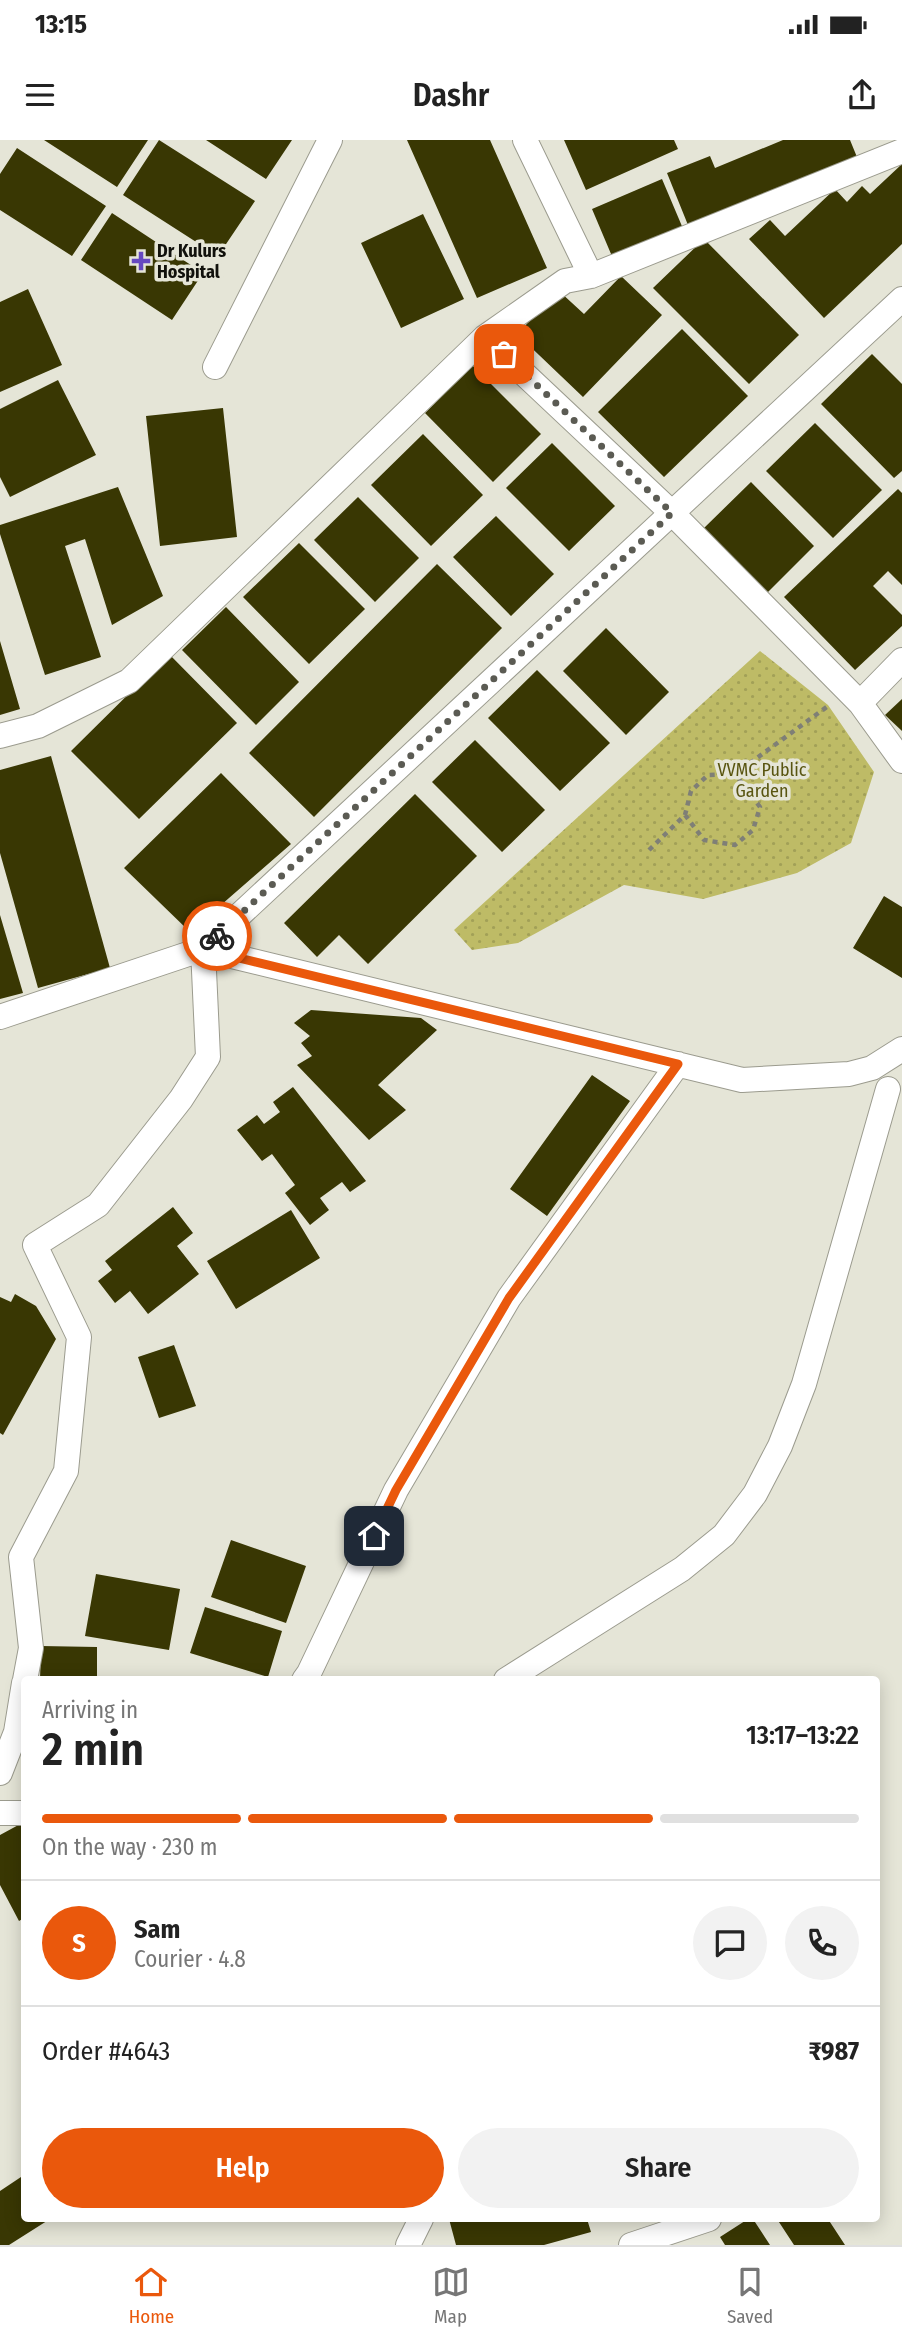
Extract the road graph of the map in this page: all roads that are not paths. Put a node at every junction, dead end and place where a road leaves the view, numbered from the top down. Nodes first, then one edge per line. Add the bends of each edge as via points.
1 (330, 140) edge
2 (525, 140) edge
3 (902, 150) edge
4 (591, 276) junction
5 (902, 299) edge
6 (485, 337) junction
7 (215, 367) dead end
8 (672, 513) junction
9 (902, 660) edge
10 (855, 698) junction
11 (0, 736) edge
12 (902, 761) edge
13 (202, 949) junction
14 (0, 1017) edge
15 (902, 1049) edge
16 (678, 1064) junction
17 (872, 1068) junction
18 (888, 1089) junction
19 (902, 1111) edge
20 (26, 1676) edge
21 (307, 1676) edge
22 (512, 1676) edge
23 (21, 1704) edge
24 (0, 1773) edge
25 (0, 1813) edge
26 (21, 1813) edge
27 (420, 2222) edge
28 (700, 2222) edge
29 (408, 2245) edge
30 (631, 2245) edge

1 - 7 street
2 - 4 street
3 - 4 street
4 - 6 street via 565,281
5 - 8 street
6 - 8 street
6 - 11 street via 129,681 38,726
8 - 10 street
8 - 13 street
9 - 10 street
10 - 12 street
13 - 14 street
13 - 16 street
13 - 20 street via 208,1057 98,1205 35,1245 79,1337 66,1471 21,1557 31,1648
15 - 17 street
16 - 17 street via 742,1080 849,1074
16 - 21 street via 509,1298 396,1490
17 - 18 street
18 - 19 street
18 - 22 street via 803,1384 780,1446 755,1494 724,1535 682,1569
23 - 24 street
25 - 26 street
27 - 29 street
28 - 30 street

